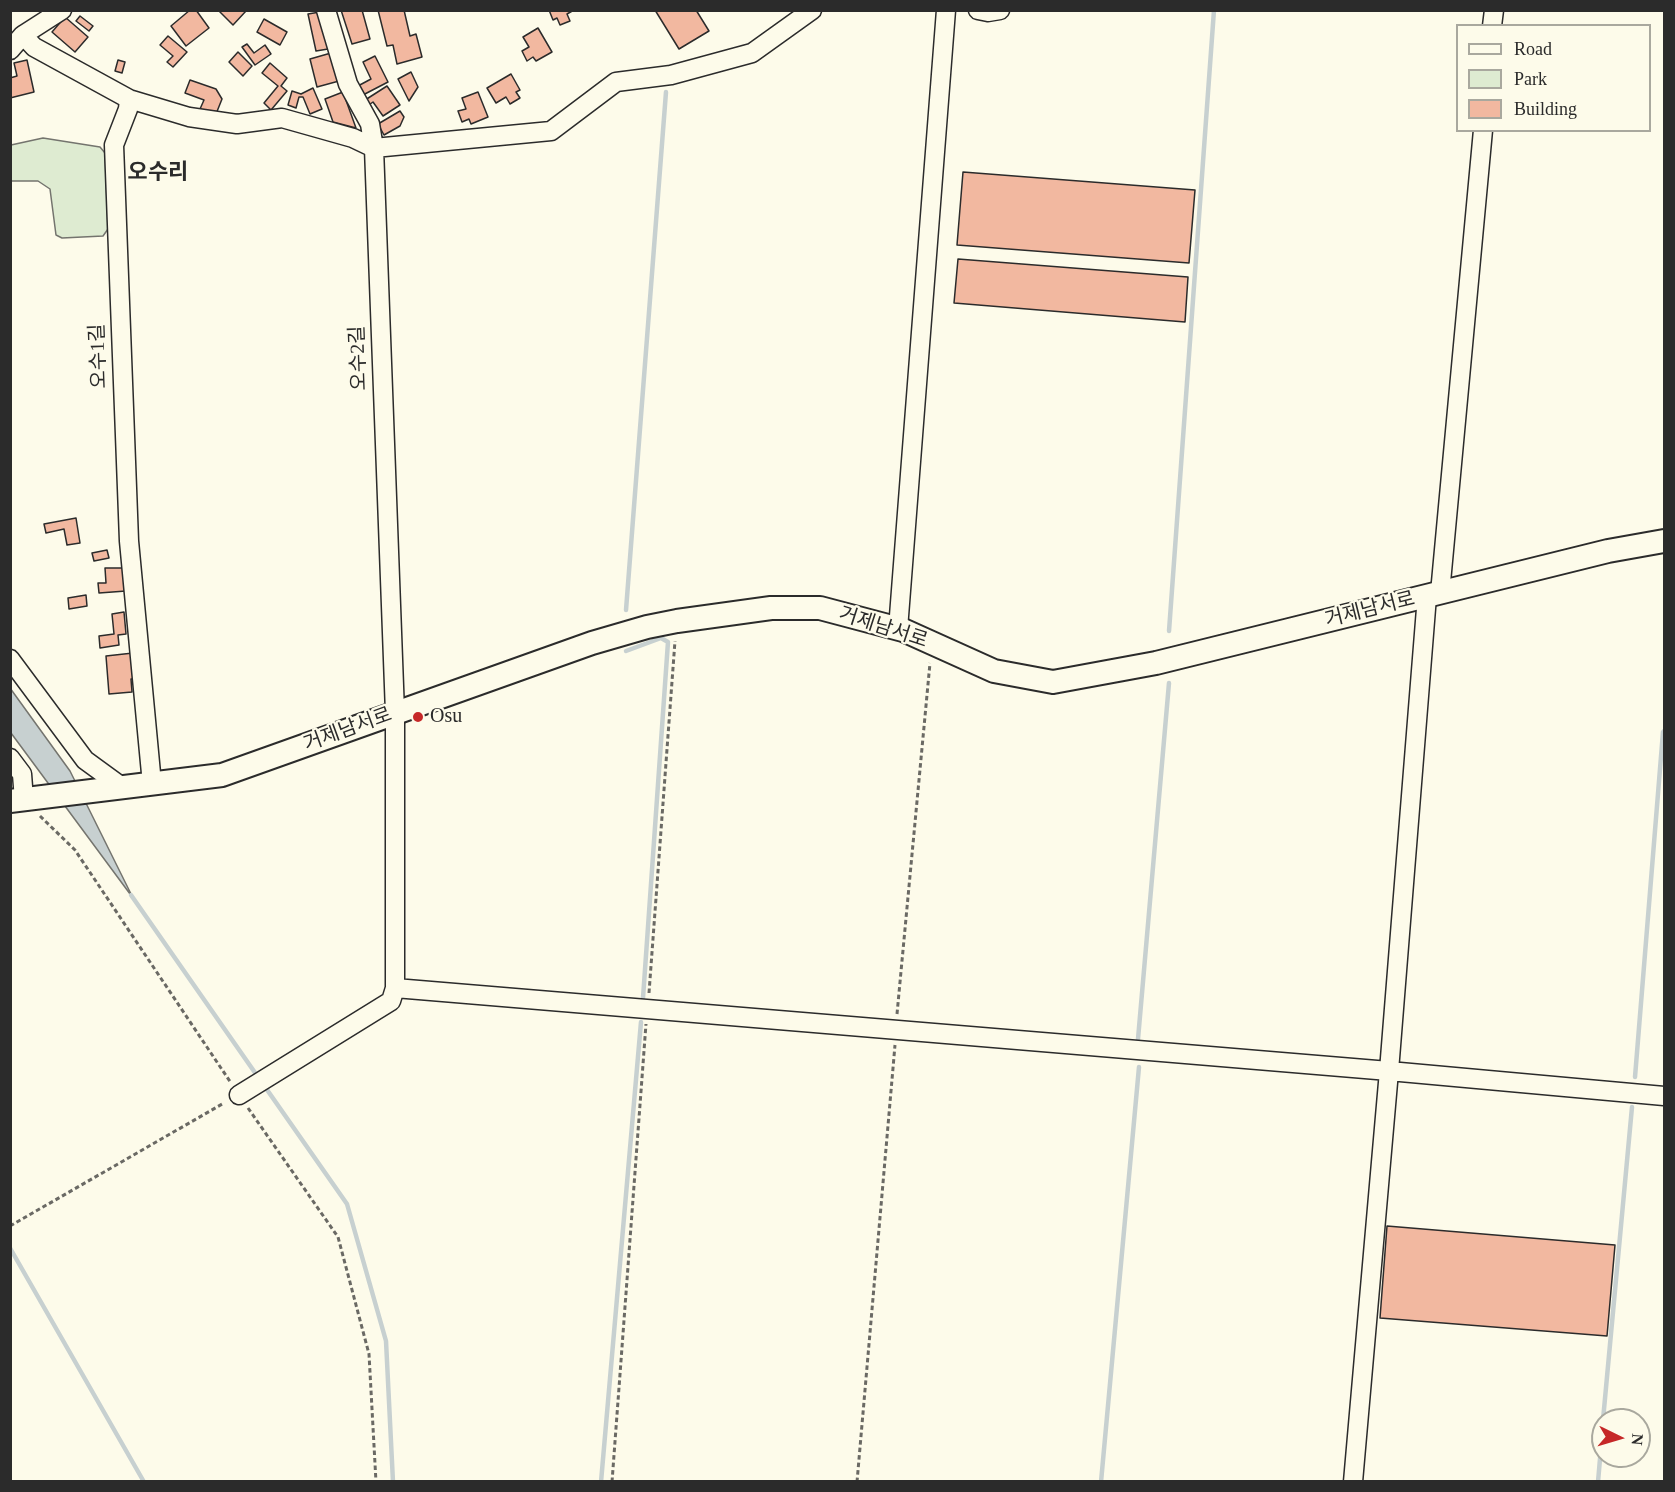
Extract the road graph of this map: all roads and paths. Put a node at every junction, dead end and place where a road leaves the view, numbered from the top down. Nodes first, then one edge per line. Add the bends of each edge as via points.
1 (62, 10) edge
2 (326, 10) edge
3 (812, 10) edge
4 (946, 10) edge
5 (978, 10) edge
6 (1000, 10) edge
7 (23, 35) junction
8 (10, 50) edge
9 (129, 99) junction
10 (1483, 132) edge
11 (374, 148) junction
12 (1665, 541) edge
13 (1434, 594) junction
14 (677, 621) junction
15 (898, 628) junction
16 (931, 643) junction
17 (10, 659) edge
18 (395, 713) junction
19 (10, 758) edge
20 (152, 784) junction
21 (115, 788) junction
22 (17, 801) edge
23 (395, 988) junction
24 (647, 1010) junction
25 (896, 1030) junction
26 (1389, 1071) junction
27 (239, 1095) junction
28 (1665, 1096) edge
29 (10, 1227) edge
30 (376, 1482) edge
31 (612, 1482) edge
32 (857, 1482) edge
33 (1353, 1482) edge

1 - 7 street
2 - 11 street, 오수2길 via 348,84 370,124
3 - 11 street via 752,53 671,75 616,81 550,131
4 - 15 street
5 - 6 street
7 - 8 street
7 - 9 street via 34,47
9 - 11 street via 189,117 237,124 282,118
9 - 20 street, 오수1길 via 114,145 129,541
10 - 13 street
11 - 18 street, 오수2길
12 - 13 main road, 거제남서로
13 - 16 main road, 거제남서로 via 1156,663 1053,682 994,671
13 - 26 street
14 - 15 main road, 거제남서로 via 771,608 820,608
14 - 18 main road, 거제남서로 via 592,643
14 - 24 path
15 - 16 main road, 거제남서로
16 - 25 path
17 - 21 street via 85,760
18 - 20 main road, 거제남서로 via 222,775
18 - 23 street, 오수2길
19 - 22 street via 22,774
20 - 21 main road, 거제남서로
21 - 22 main road, 거제남서로
22 - 27 path via 75,850
23 - 24 street
23 - 27 street via 391,1000
24 - 25 street
24 - 31 path
25 - 26 street
25 - 32 path
26 - 28 street
26 - 33 street
27 - 29 path
27 - 30 path via 338,1237 369,1354

